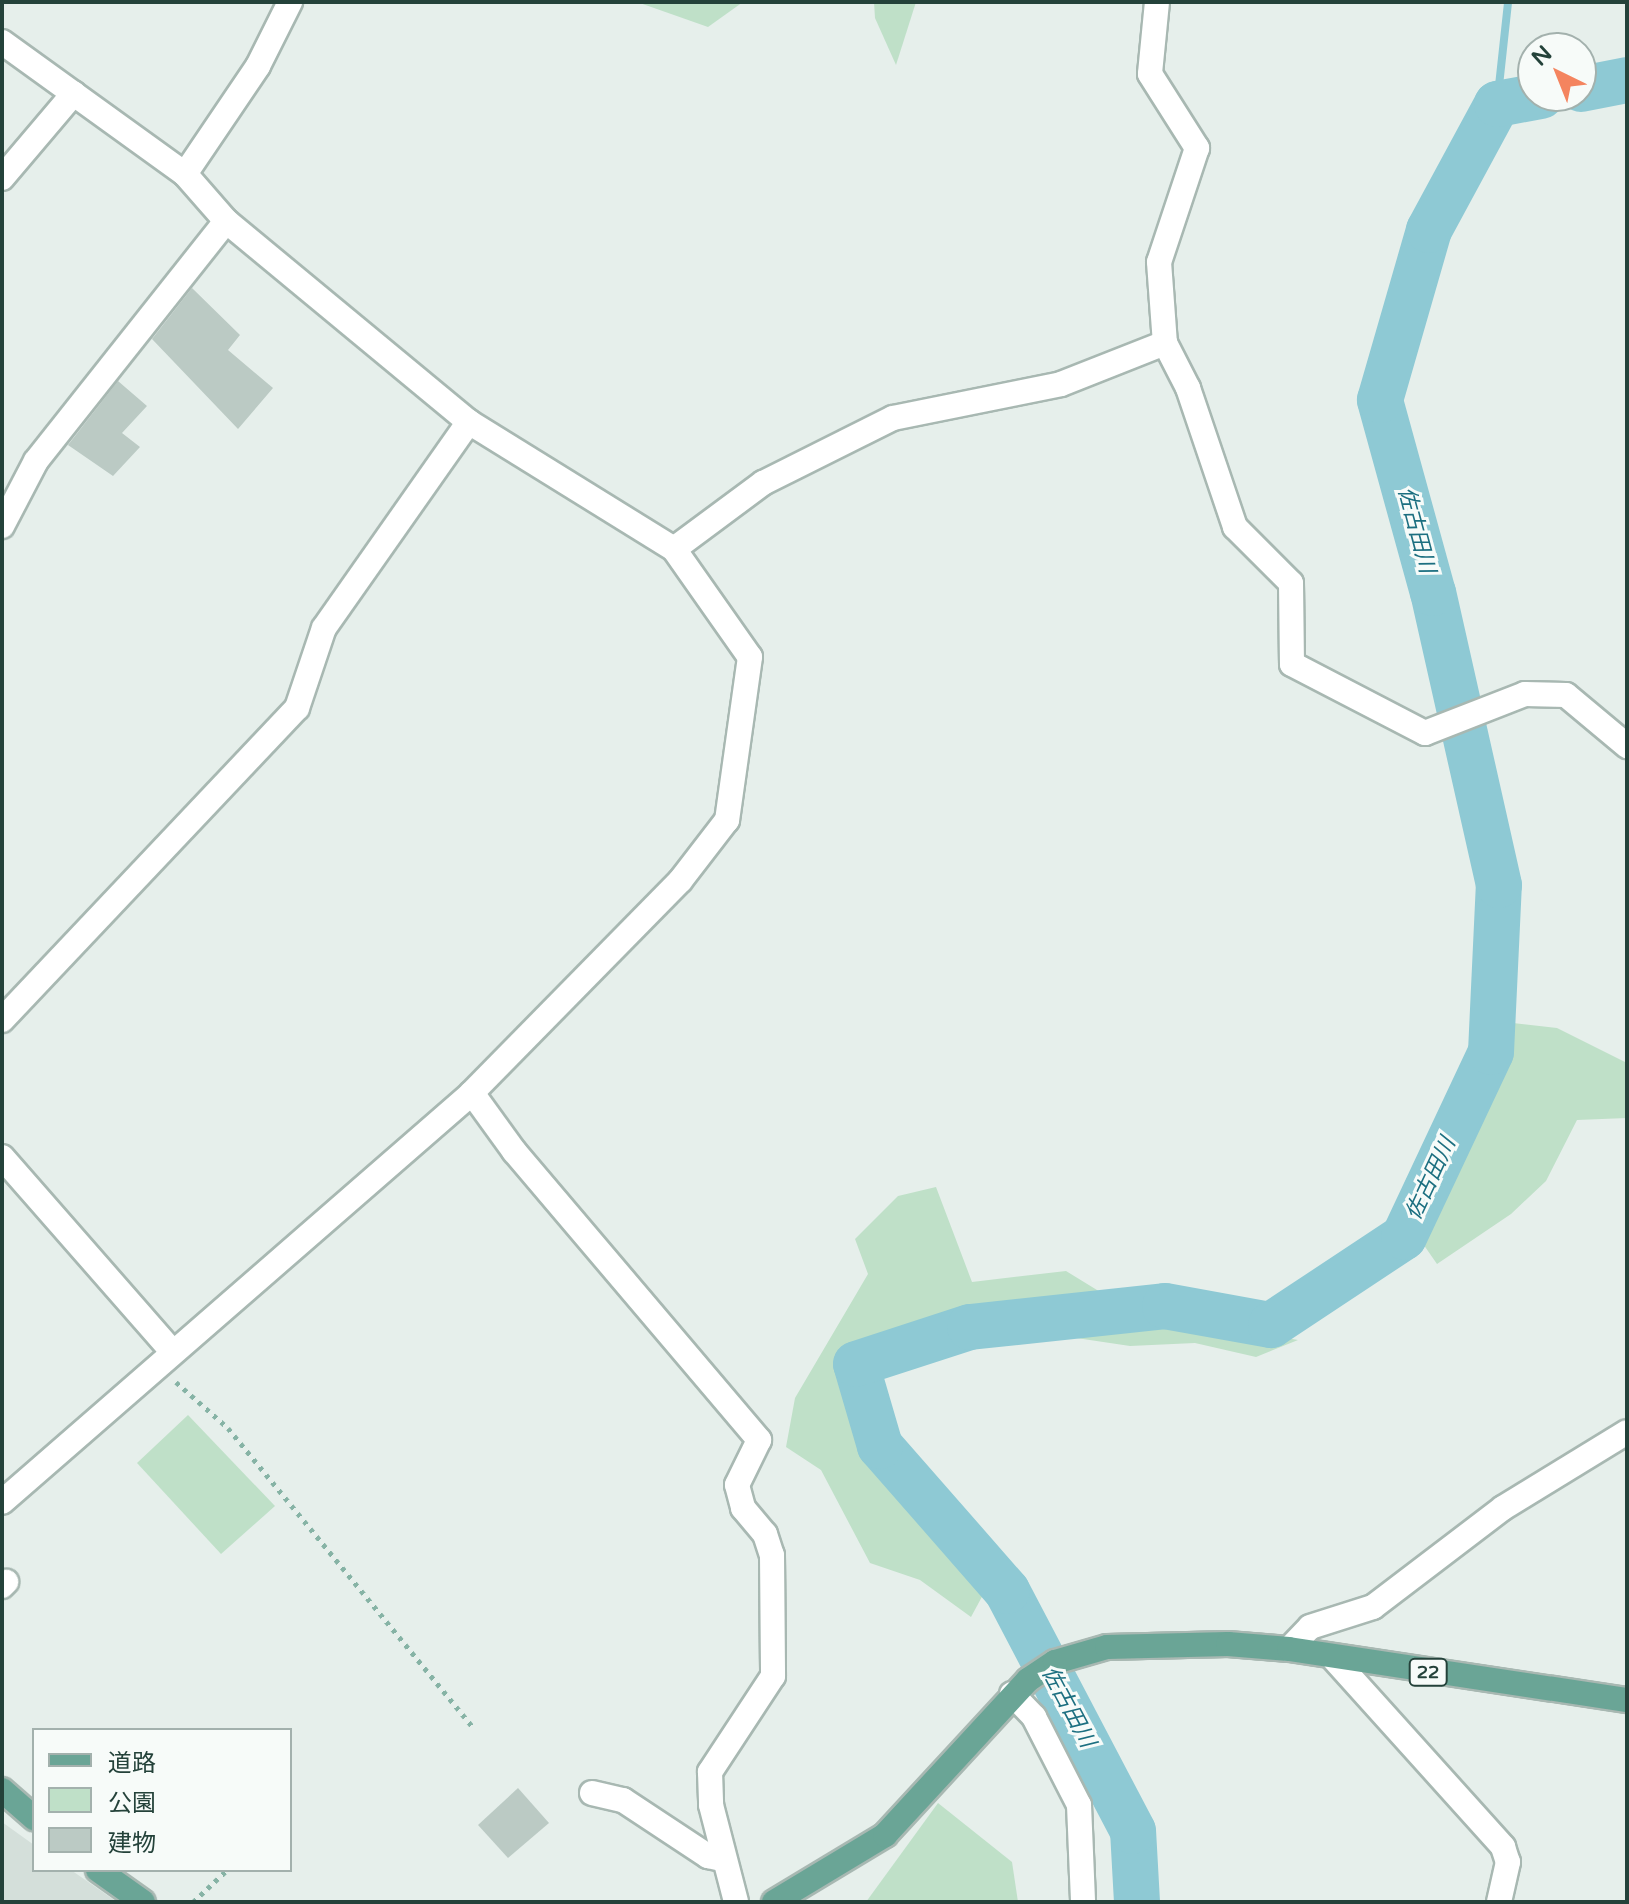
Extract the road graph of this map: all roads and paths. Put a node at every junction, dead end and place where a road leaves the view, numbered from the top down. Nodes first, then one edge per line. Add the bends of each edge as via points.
1 (290, 2) edge
2 (1157, 2) edge
3 (2, 42) edge
4 (74, 93) junction
5 (185, 174) junction
6 (2, 178) edge
7 (226, 221) junction
8 (1165, 343) junction
9 (469, 422) junction
10 (2, 526) edge
11 (674, 549) junction
12 (1627, 746) edge
13 (2, 1020) edge
14 (472, 1093) junction
15 (2, 1157) edge
16 (165, 1358) junction
17 (1627, 1432) edge
18 (2, 1502) edge
19 (1289, 1649) junction
20 (1334, 1659) junction
21 (1020, 1687) junction
22 (1627, 1700) edge
23 (472, 1726) dead end
24 (2, 1790) edge
25 (592, 1793) dead end
26 (32, 1816) edge
27 (722, 1859) junction
28 (101, 1872) edge
29 (225, 1872) edge
30 (143, 1902) edge
31 (193, 1902) edge
32 (736, 1902) edge
33 (774, 1902) edge
34 (1083, 1902) edge
35 (1499, 1902) edge

1 - 5 street via 258,66
2 - 8 street via 1150,74 1197,148 1159,262
3 - 4 street
4 - 5 street
4 - 6 street
5 - 7 street
7 - 9 street
7 - 10 street via 36,461
8 - 11 street via 1061,384 893,418 763,483
8 - 12 street via 1188,388 1235,527 1291,583 1292,664 1425,733 1525,694 1566,695
9 - 11 street
9 - 13 street via 324,628 297,708
11 - 14 street via 750,657 727,820 680,881
14 - 16 street
14 - 27 street via 514,1151 759,1440 737,1485 743,1508 765,1534 772,1555 773,1676 710,1772
15 - 16 street
16 - 18 street
16 - 23 path
17 - 19 street via 1503,1508 1373,1607 1310,1627
19 - 20 main road, 22
19 - 21 main road, 22 via 1147,1644 1084,1653
20 - 22 main road, 22
20 - 35 street via 1503,1847 1508,1862
21 - 33 main road, 22 via 885,1835
21 - 34 street via 1079,1805
24 - 26 main road
25 - 27 street via 623,1800 708,1856
27 - 32 street
28 - 30 main road
29 - 31 path

